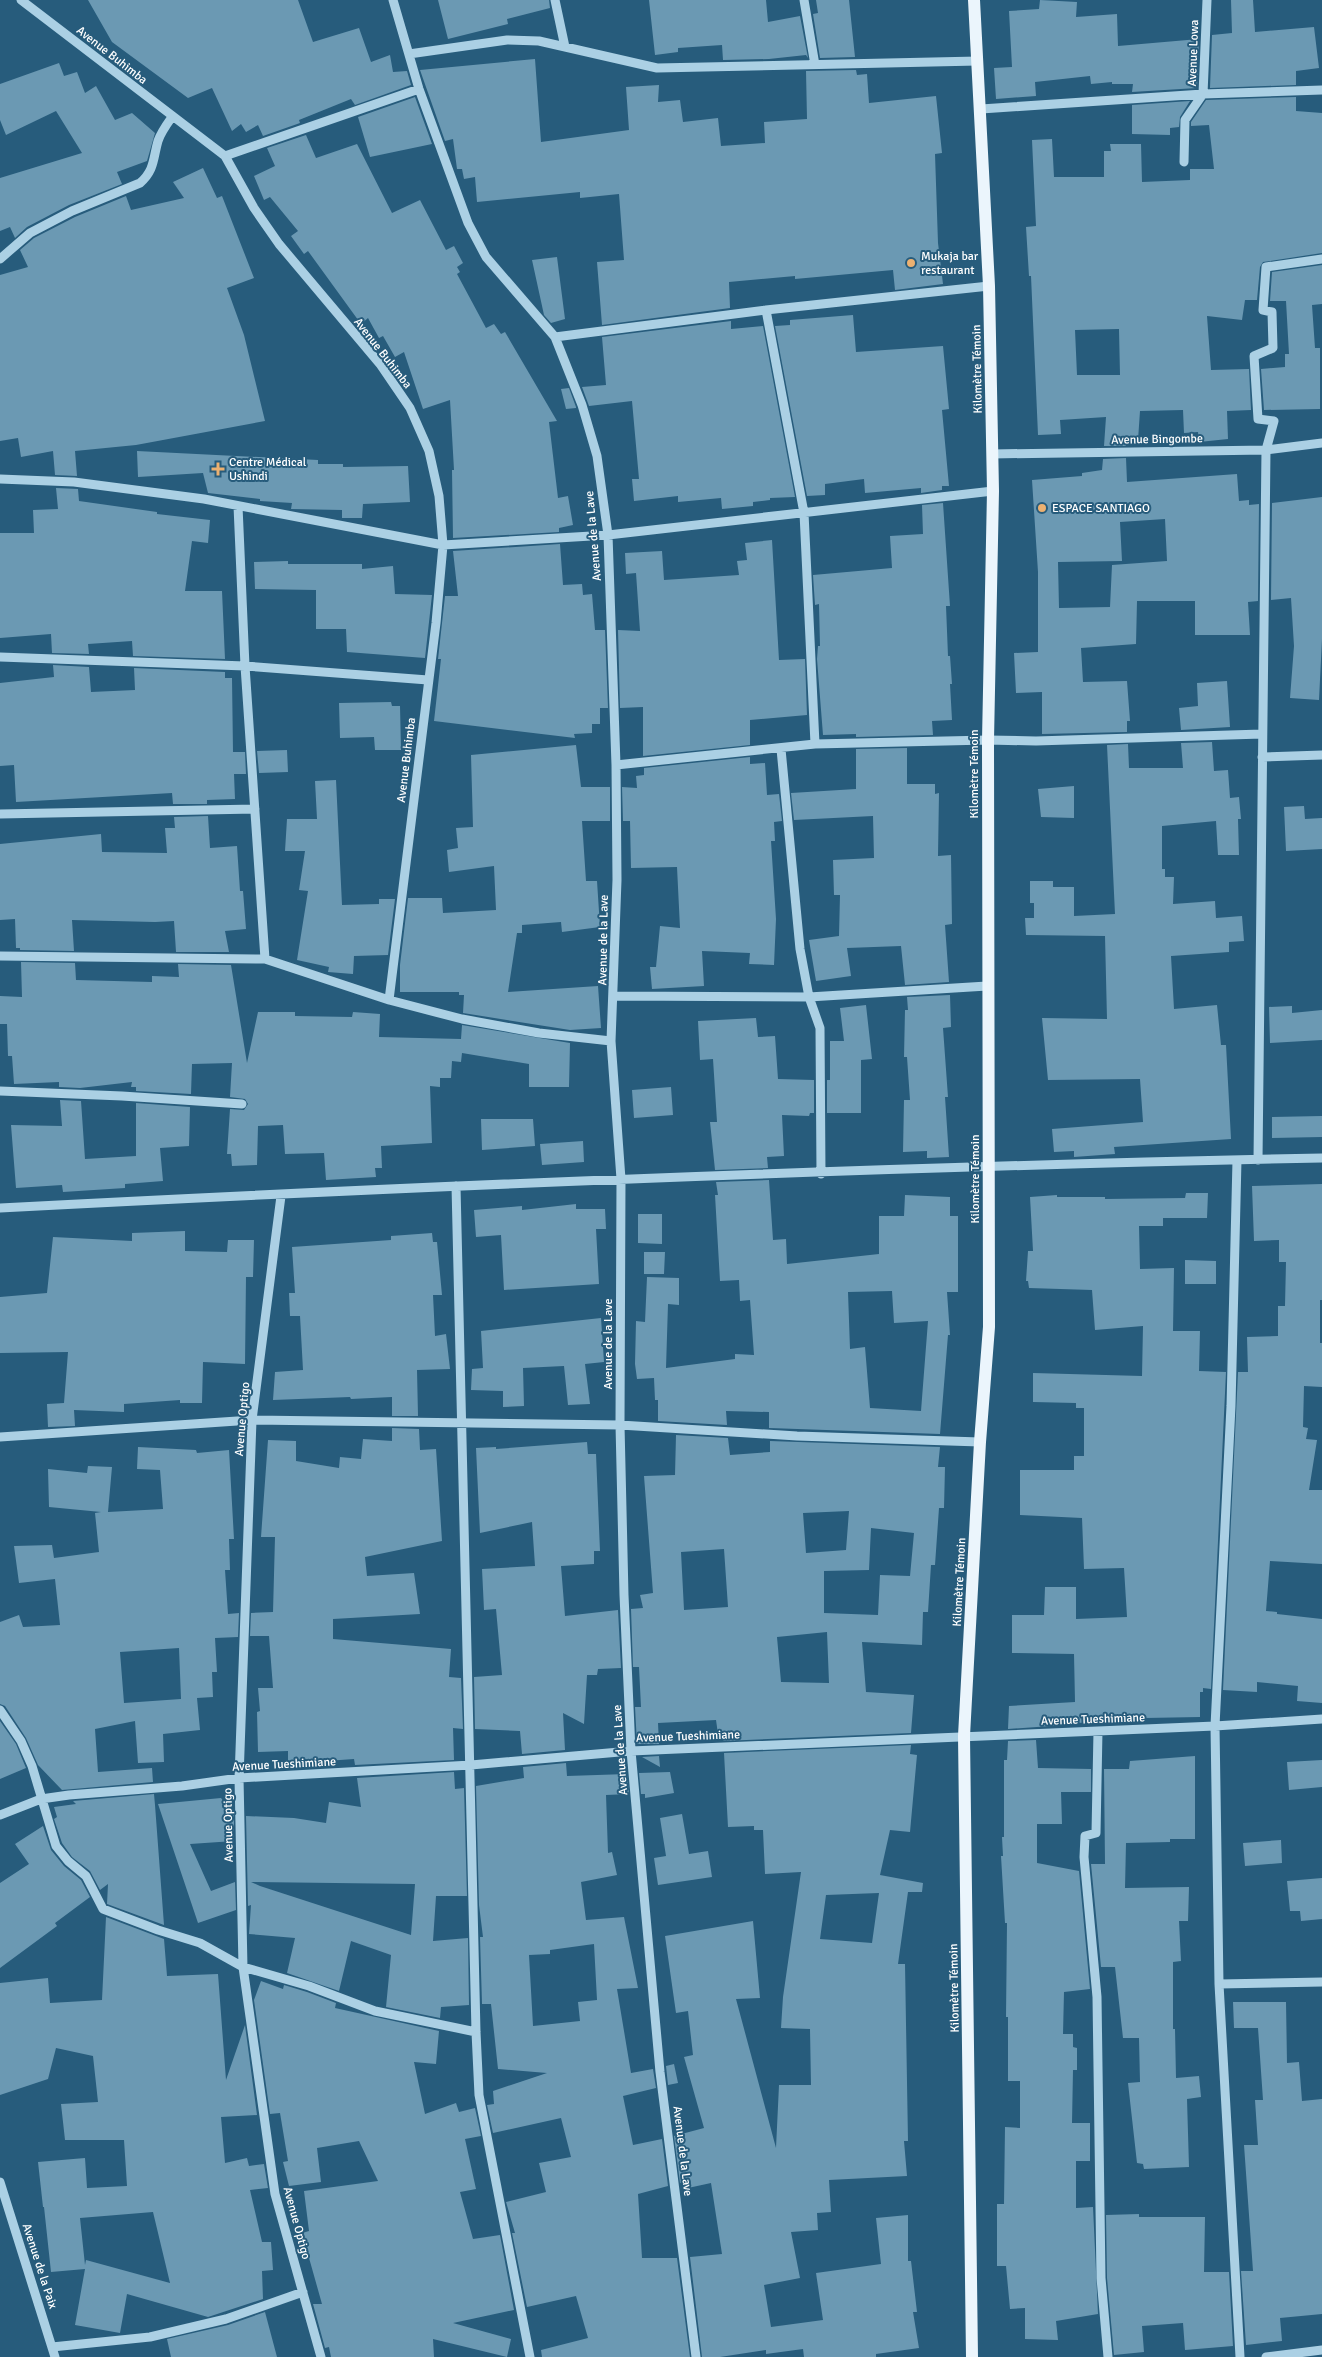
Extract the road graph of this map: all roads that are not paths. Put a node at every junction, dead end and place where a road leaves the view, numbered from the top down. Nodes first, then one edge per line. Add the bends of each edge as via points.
1 (21, 0) edge
2 (393, 0) edge
3 (555, 0) edge
4 (804, 0) edge
5 (974, 0) edge
6 (1207, 0) edge
7 (565, 47) junction
8 (409, 54) junction
9 (978, 61) junction
10 (815, 65) junction
11 (419, 89) junction
12 (1322, 90) edge
13 (1203, 94) junction
14 (981, 108) junction
15 (172, 117) junction
16 (225, 156) junction
17 (1184, 162) dead end
18 (0, 259) edge
19 (1322, 259) edge
20 (988, 286) junction
21 (766, 310) junction
22 (555, 337) junction
23 (1322, 443) edge
24 (1266, 450) junction
25 (992, 454) junction
26 (0, 479) edge
27 (993, 491) junction
28 (238, 506) junction
29 (804, 514) junction
30 (608, 535) junction
31 (443, 545) junction
32 (0, 658) edge
33 (245, 666) junction
34 (428, 680) junction
35 (1262, 734) junction
36 (988, 740) junction
37 (815, 744) junction
38 (781, 750) junction
39 (1322, 756) edge
40 (1262, 757) junction
41 (616, 765) junction
42 (255, 809) junction
43 (0, 814) edge
44 (0, 956) edge
45 (265, 959) junction
46 (987, 986) junction
47 (614, 996) junction
48 (809, 997) junction
49 (390, 1000) junction
50 (611, 1041) junction
51 (0, 1091) edge
52 (242, 1104) dead end
53 (1322, 1158) edge
54 (1237, 1160) junction
55 (1258, 1160) junction
56 (989, 1166) junction
57 (821, 1174) junction
58 (621, 1179) junction
59 (456, 1186) junction
60 (281, 1196) junction
61 (0, 1208) edge
62 (252, 1420) junction
63 (462, 1423) junction
64 (620, 1425) junction
65 (0, 1437) edge
66 (980, 1442) junction
67 (0, 1710) edge
68 (1322, 1720) edge
69 (1215, 1726) junction
70 (1098, 1731) junction
71 (964, 1736) junction
72 (631, 1751) junction
73 (471, 1765) junction
74 (239, 1778) junction
75 (40, 1799) junction
76 (0, 1815) edge
77 (244, 1967) junction
78 (1322, 1982) edge
79 (1219, 1984) junction
80 (476, 2032) junction
81 (0, 2182) edge
82 (303, 2292) junction
83 (52, 2347) junction
84 (1322, 2350) edge
85 (55, 2357) edge
86 (321, 2357) edge
87 (530, 2357) edge
88 (696, 2357) edge
89 (972, 2357) edge
90 (1108, 2357) edge
91 (1240, 2357) edge
92 (1266, 2357) edge

1 - 15 street, Avenue Buhimba
2 - 8 street, Avenue de la Lave
3 - 7 street
4 - 10 street
5 - 9 main road, Kilomètre Témoin
6 - 13 street, Avenue Lowa
7 - 8 street via 539,40 507,40
7 - 10 street via 657,68
8 - 11 street, Avenue de la Lave
9 - 10 street
9 - 14 main road, Kilomètre Témoin
11 - 16 street
11 - 22 street, Avenue de la Lave via 468,223 486,257
12 - 13 street
13 - 14 street
13 - 17 street, Avenue Lowa via 1185,120
14 - 20 main road, Kilomètre Témoin
15 - 16 street, Avenue Buhimba
15 - 18 street via 161,134 153,170 140,183 72,211 30,234
16 - 31 street, Avenue Buhimba via 279,244 380,364 410,408 429,451 439,496
19 - 24 street via 1266,267 1263,310 1272,312 1272,348 1254,356 1258,419 1274,421
20 - 21 street
20 - 25 main road, Kilomètre Témoin
21 - 22 street
21 - 29 street
22 - 30 street, Avenue de la Lave via 582,405 597,456
23 - 24 street, Avenue Bingombe
24 - 25 street, Avenue Bingombe
24 - 35 street
25 - 27 main road, Kilomètre Témoin
26 - 28 street via 74,482
27 - 29 street
27 - 36 main road, Kilomètre Témoin
28 - 31 street
28 - 33 street
29 - 30 street
29 - 37 street
30 - 31 street
30 - 41 street, Avenue de la Lave
31 - 34 street, Avenue Buhimba
32 - 33 street
33 - 34 street
33 - 42 street
34 - 49 street, Avenue Buhimba
35 - 36 street
35 - 40 street
36 - 37 street
36 - 46 main road, Kilomètre Témoin
37 - 38 street
38 - 41 street
38 - 48 street via 800,950
39 - 40 street
40 - 55 street
41 - 47 street, Avenue de la Lave
42 - 43 street
42 - 45 street
44 - 45 street
45 - 49 street
46 - 48 street
46 - 56 main road, Kilomètre Témoin
47 - 48 street
47 - 50 street, Avenue de la Lave
48 - 57 street via 820,1028
49 - 50 street via 462,1019 539,1033
50 - 58 street, Avenue de la Lave
51 - 52 street
53 - 55 street
54 - 55 street
54 - 56 street
54 - 69 street via 1231,1406
56 - 57 street
56 - 66 main road, Kilomètre Témoin via 989,1327
57 - 58 street
58 - 59 street
58 - 64 street, Avenue de la Lave
59 - 60 street
59 - 63 street
60 - 61 street
60 - 62 street, Avenue Optigo
62 - 63 street
62 - 65 street
62 - 74 street, Avenue Optigo
63 - 64 street
63 - 73 street
64 - 66 street via 797,1436
64 - 72 street, Avenue de la Lave
66 - 71 main road, Kilomètre Témoin
67 - 75 street via 32,1766
68 - 69 street, Avenue Tueshimiane
69 - 70 street, Avenue Tueshimiane
69 - 79 street
70 - 71 street, Avenue Tueshimiane
70 - 90 street via 1096,1834 1086,1836 1084,1857 1097,1998 1101,2278
71 - 72 street, Avenue Tueshimiane
71 - 89 main road, Kilomètre Témoin
72 - 73 street, Avenue Tueshimiane
72 - 88 street, Avenue de la Lave via 660,2072
73 - 74 street, Avenue Tueshimiane
73 - 80 street
74 - 75 street, Avenue Tueshimiane
74 - 77 street, Avenue Optigo
75 - 76 street, Avenue Tueshimiane
75 - 77 street via 56,1846 86,1876 103,1909 200,1943
77 - 80 street via 309,1986 375,2011
77 - 82 street, Avenue Optigo via 275,2194
78 - 79 street
79 - 91 street
80 - 87 street via 479,2095
81 - 83 street, Avenue de la Paix
82 - 83 street via 226,2319 150,2337
82 - 86 street, Avenue Optigo
83 - 85 street, Avenue de la Paix
84 - 92 street

